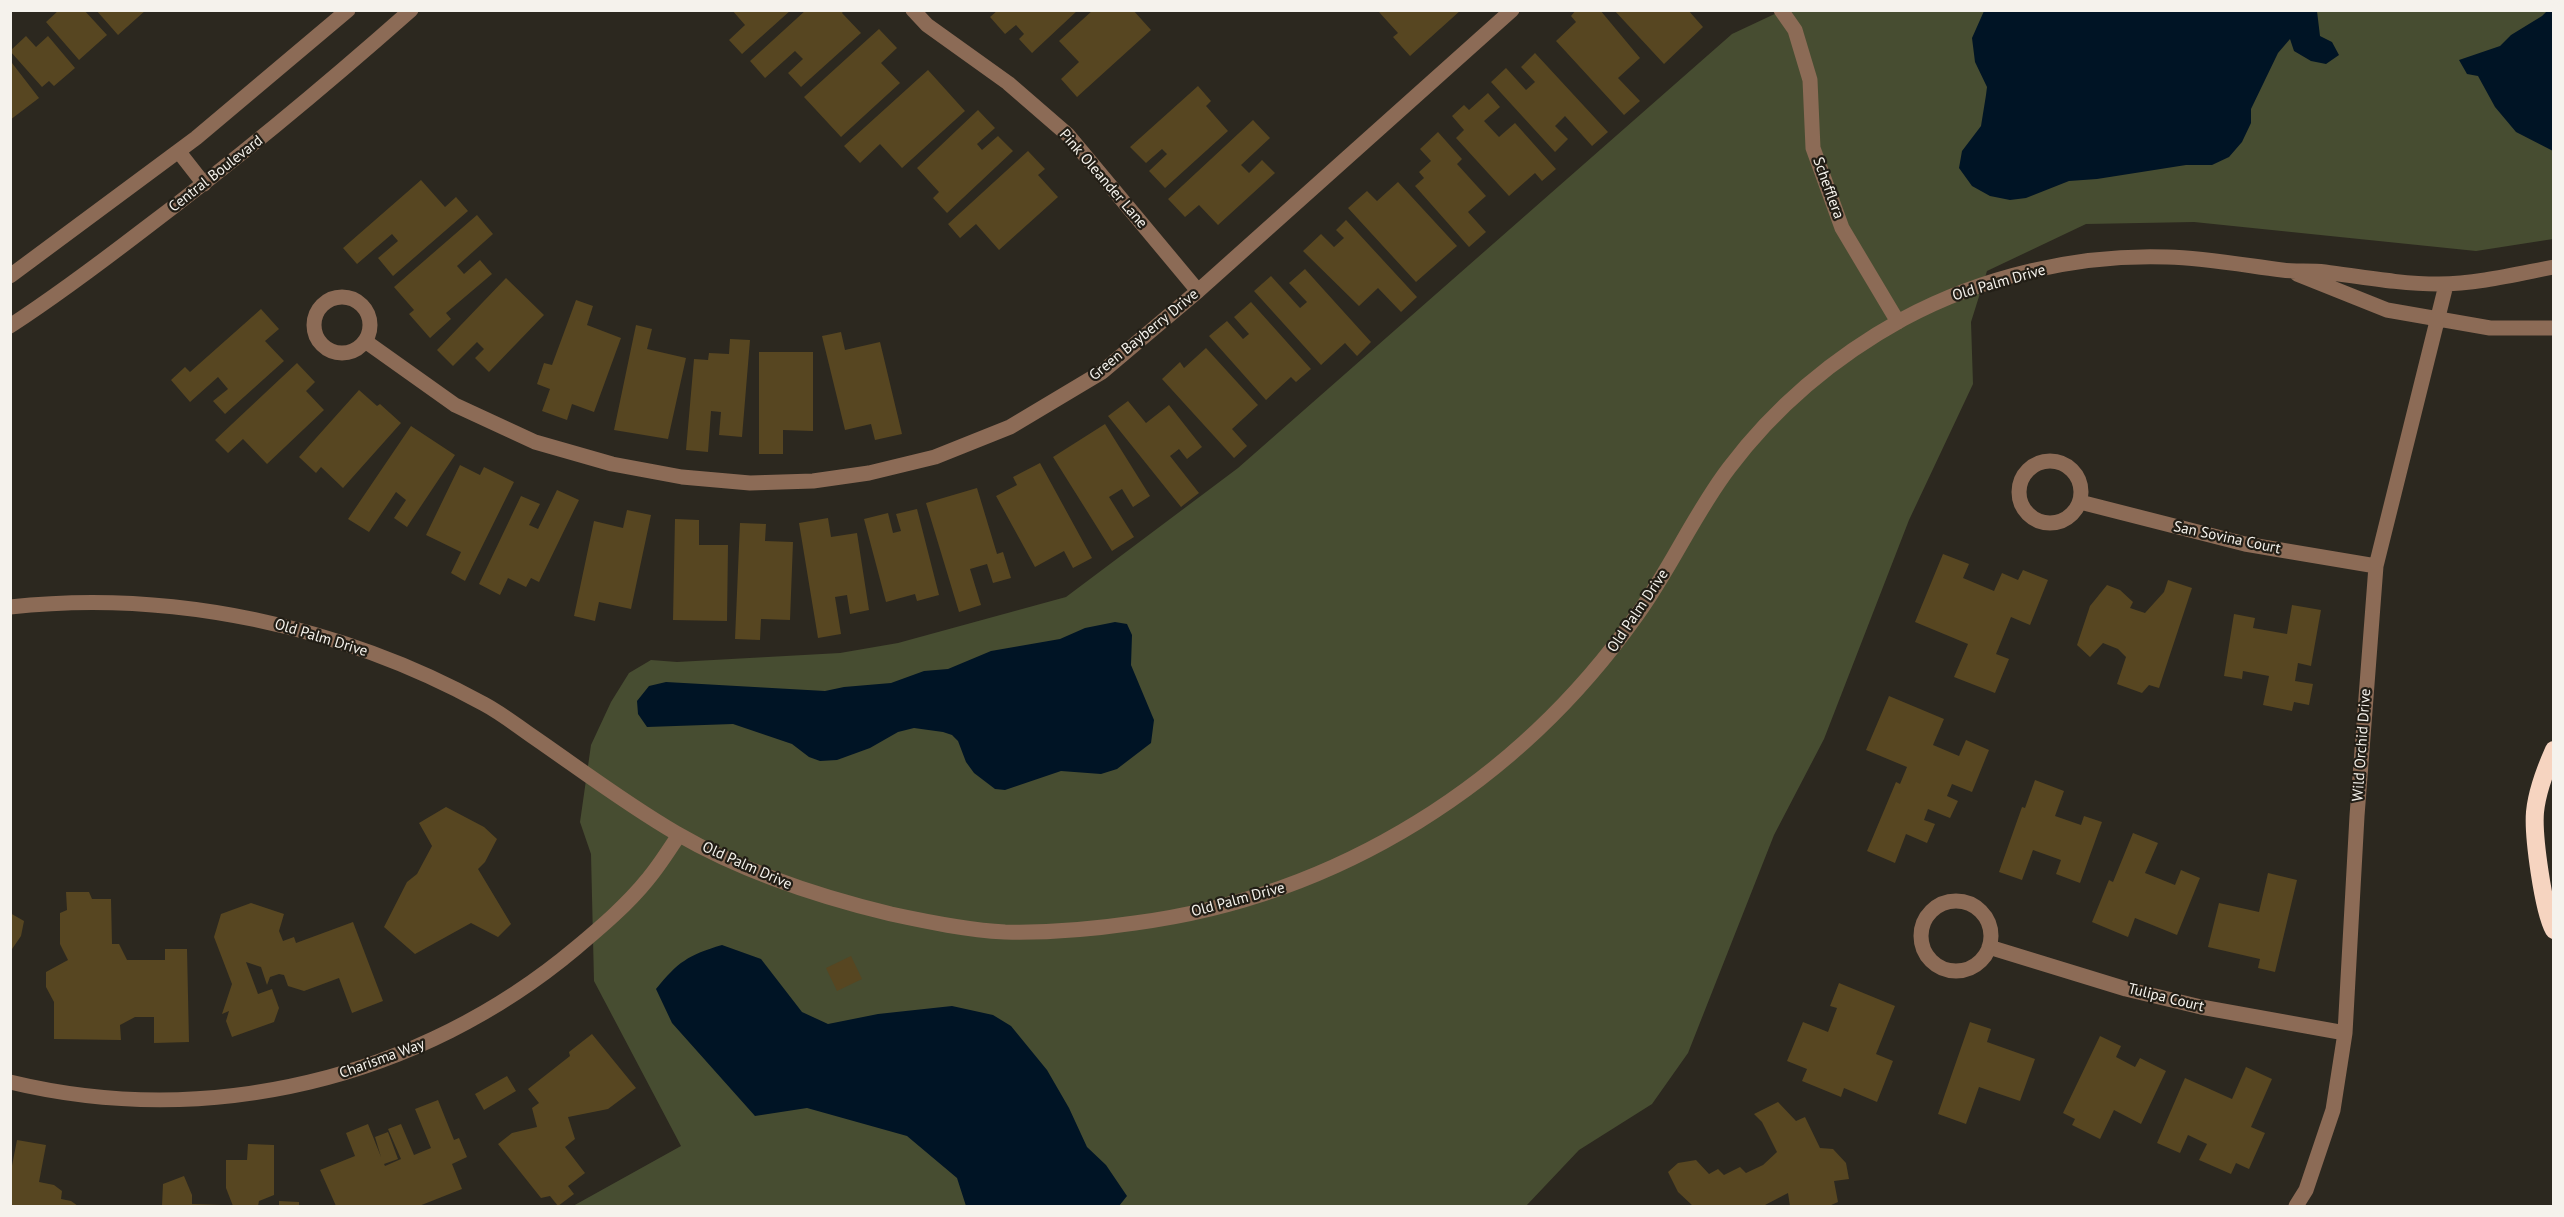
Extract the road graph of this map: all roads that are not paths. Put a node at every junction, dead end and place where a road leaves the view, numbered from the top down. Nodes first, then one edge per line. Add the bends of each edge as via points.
1 (348, 10) edge
2 (411, 10) edge
3 (913, 10) edge
4 (1512, 10) edge
5 (1781, 10) edge
6 (179, 152) junction
7 (204, 184) junction
8 (2553, 267) edge
9 (2292, 272) junction
10 (10, 276) edge
11 (2446, 285) junction
12 (1198, 291) junction
13 (2436, 319) junction
14 (1898, 322) junction
15 (10, 326) edge
16 (2553, 328) edge
17 (365, 342) dead end
18 (2080, 502) junction
19 (2376, 566) junction
20 (10, 607) edge
21 (2553, 750) edge
22 (679, 835) junction
23 (2553, 930) edge
24 (1989, 947) junction
25 (2345, 1033) junction
26 (10, 1082) edge
27 (2296, 1206) edge

1 - 6 street
2 - 7 street, Central Boulevard via 326,86
3 - 12 street, Pink Oleander Lane via 1068,135
4 - 12 street, Green Bayberry Drive
5 - 14 street, Schefflera via 1795,30 1810,80 1813,148 1839,218
6 - 7 street
6 - 10 street
7 - 15 street, Central Boulevard
8 - 11 street, Old Palm Drive
9 - 11 street, Old Palm Drive via 2318,271 2364,280
9 - 13 street, Old Palm Drive via 2387,310
9 - 14 street, Old Palm Drive via 2166,257 2098,258 2009,277 1948,297
11 - 13 street, Wild Orchid Drive
12 - 17 street, Green Bayberry Drive via 1102,372 1010,427 935,457 813,481 750,483 682,477 612,464 535,442 455,405
13 - 16 street, Old Palm Drive via 2490,328
13 - 19 street, Wild Orchid Drive
14 - 22 street, Old Palm Drive via 1832,366 1776,412 1725,472 1642,609 1602,663 1546,724 1486,776 1416,824 1282,890 1208,911 1131,924 1005,932 929,922 774,881
18 - 18 street via 2082,489 2078,478 2060,462 2036,464 2020,482 2022,506 2040,522 2064,520
18 - 19 street, San Sovina Court via 2245,544
19 - 25 street, Wild Orchid Drive
20 - 22 street, Old Palm Drive via 82,601 218,611 354,646 488,706
21 - 23 highway via 2535,812 2539,867
22 - 26 street, Charisma Way via 648,879 600,928 548,971 495,1007 435,1040 370,1066 305,1084 235,1096 160,1100 98,1096
24 - 24 street via 1991,933 1987,920 1966,903 1940,905 1923,926 1925,953 1946,970 1972,968
24 - 25 street, Tulipa Court via 2201,1007
25 - 27 street, Wild Orchid Drive via 2333,1110 2306,1190

